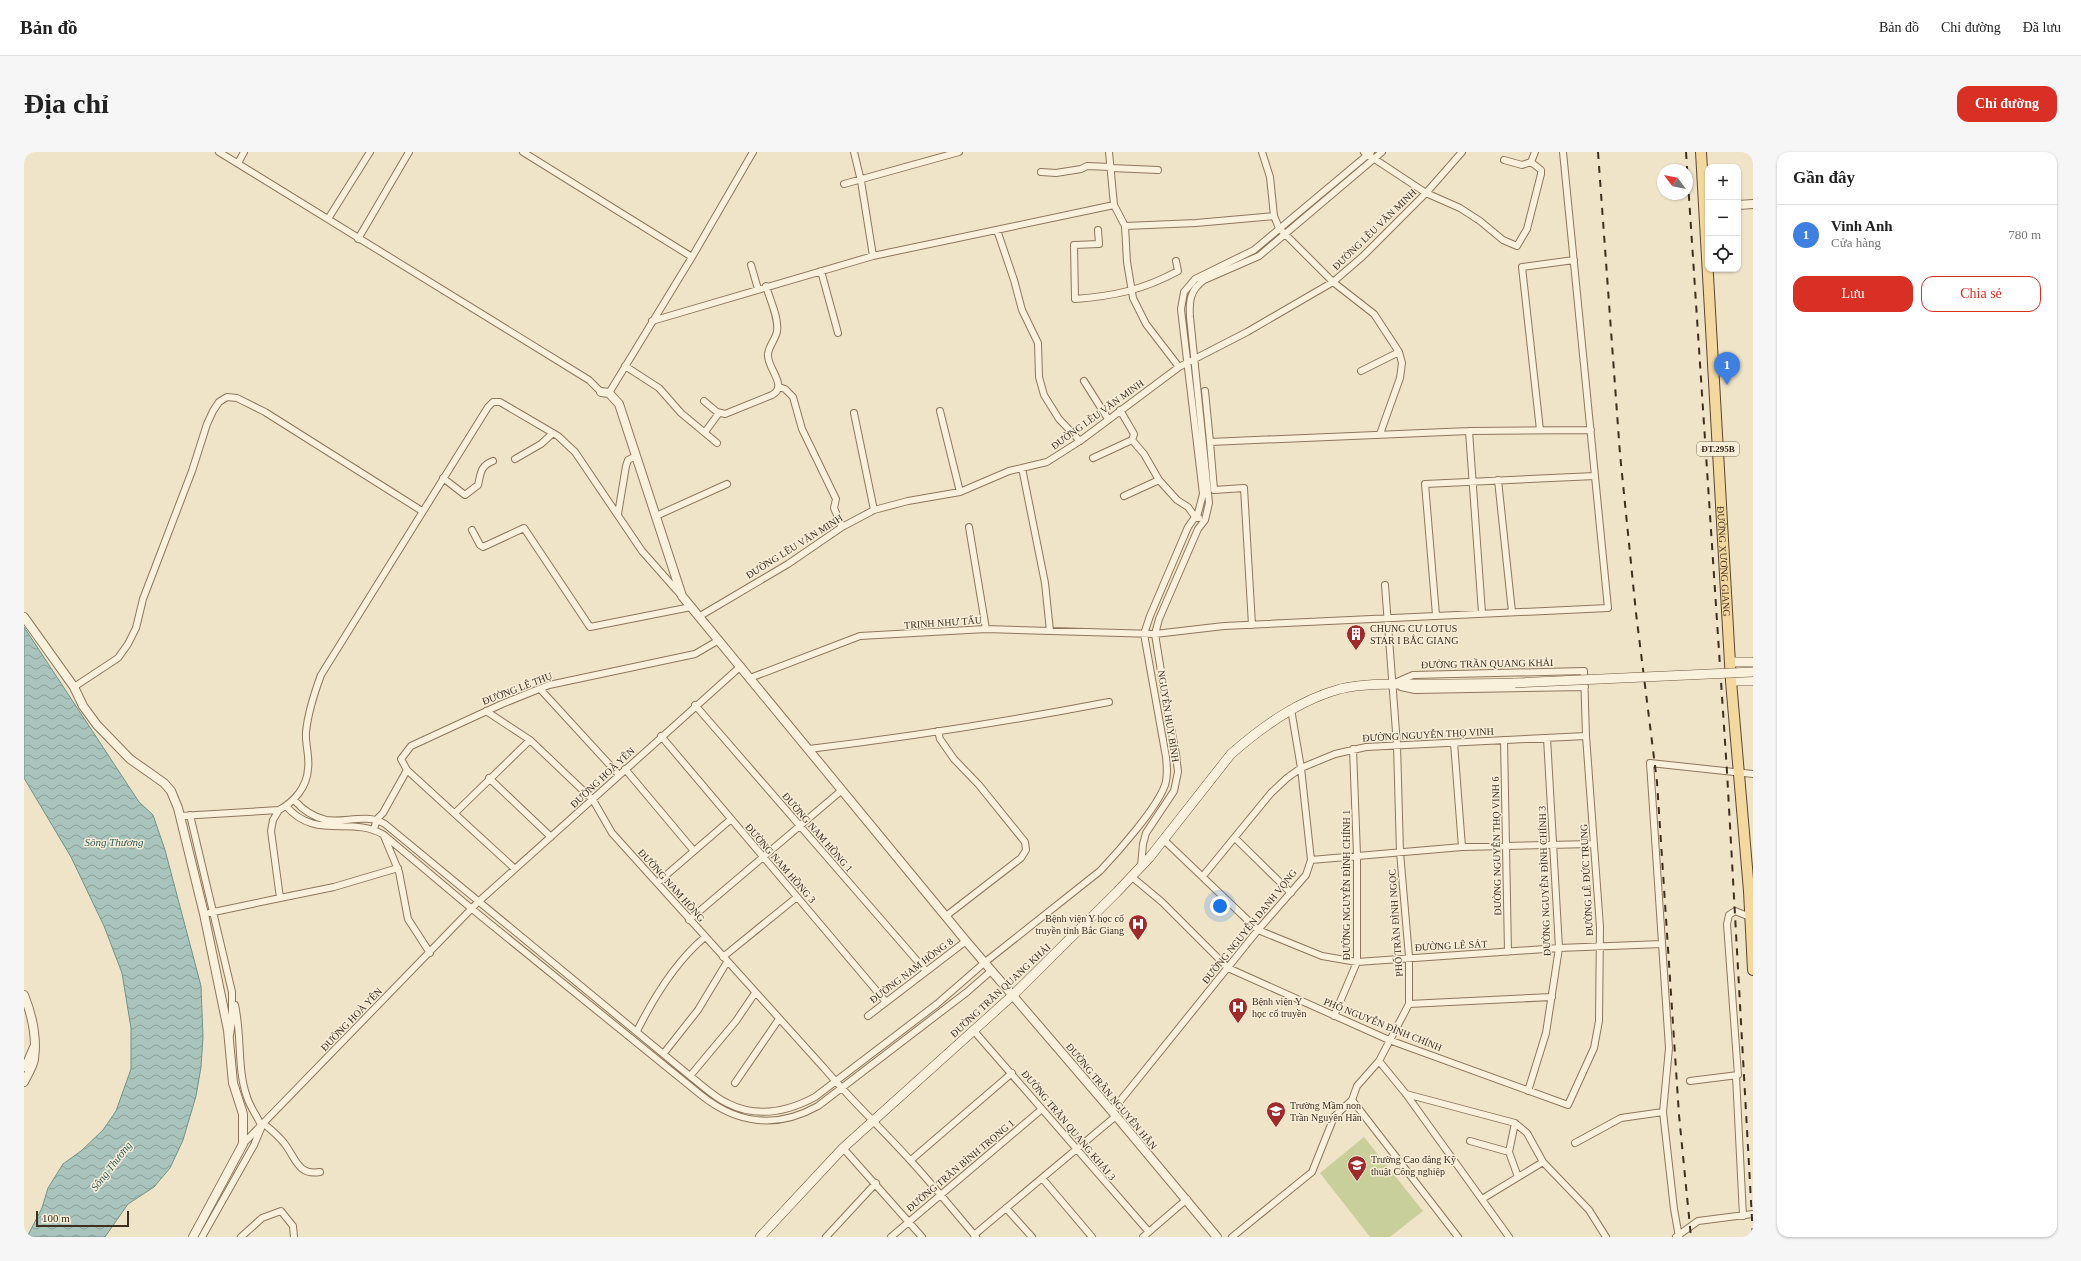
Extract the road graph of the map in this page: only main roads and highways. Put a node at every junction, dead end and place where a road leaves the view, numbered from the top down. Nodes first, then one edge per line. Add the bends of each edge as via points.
1 (1701, 152) edge
2 (1706, 200) edge
3 (1708, 236) edge
4 (1730, 662) junction
5 (1753, 662) edge
6 (1753, 672) edge
7 (1732, 681) junction
8 (1753, 681) edge
9 (1753, 959) edge
10 (1753, 970) edge
11 (760, 1237) edge

1 - 2 main road, ĐƯỜNG XƯƠNG GIANG / ĐT.295B
3 - 4 main road, ĐƯỜNG XƯƠNG GIANG / ĐT.295B
4 - 5 main road
4 - 7 main road, ĐƯỜNG XƯƠNG GIANG / ĐT.295B
6 - 11 main road, ĐƯỜNG TRẦN QUANG KHẢI, bridge via 1515,683 1380,684 1340,689 1291,709 1231,754 1132,877 1013,995 843,1148
7 - 8 main road
7 - 9 main road, ĐƯỜNG XƯƠNG GIANG / ĐT.295B
9 - 10 main road, ĐƯỜNG XƯƠNG GIANG / ĐT.295B

